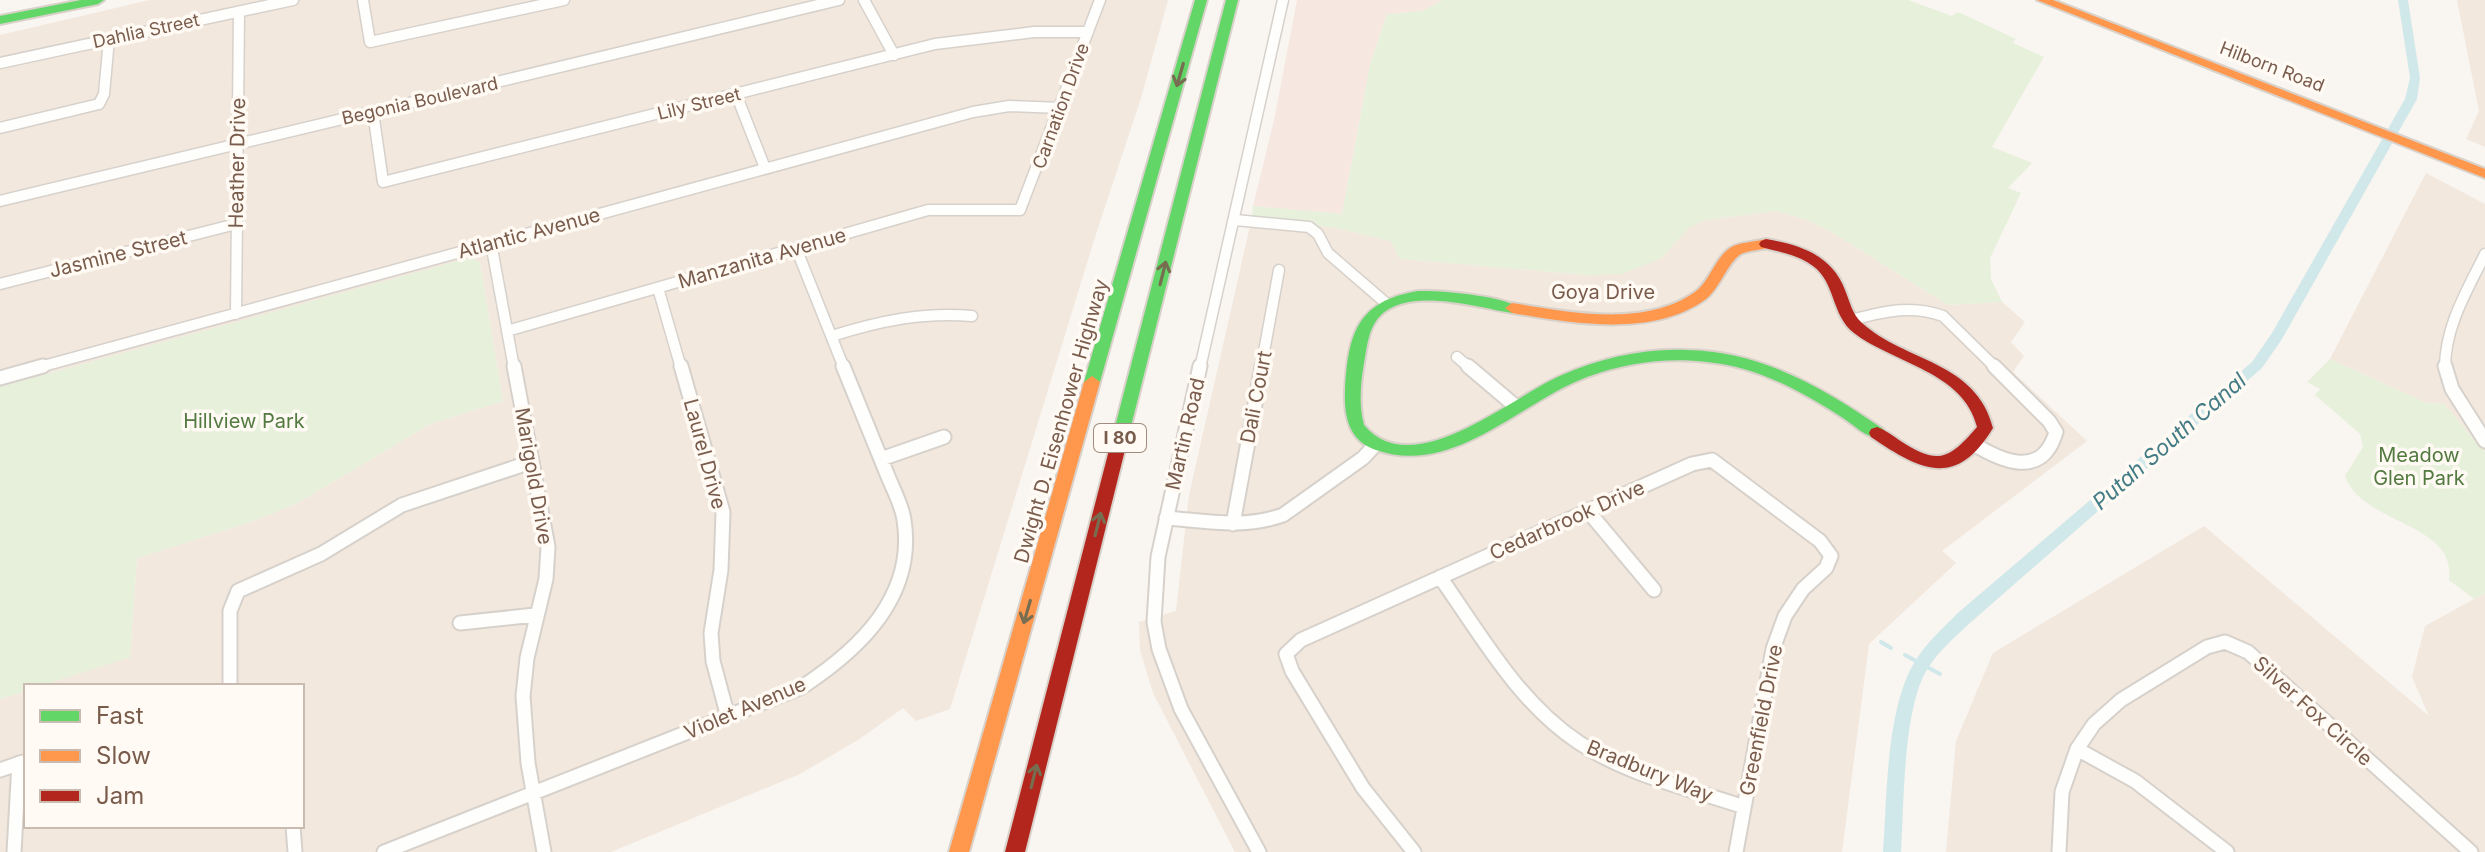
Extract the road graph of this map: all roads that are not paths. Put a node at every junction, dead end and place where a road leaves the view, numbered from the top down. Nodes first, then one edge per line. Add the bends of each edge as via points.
1 (49, 0) edge
2 (98, 0) edge
3 (293, 0) edge
4 (363, 0) edge
5 (564, 0) edge
6 (839, 0) edge
7 (864, 0) edge
8 (1100, 0) edge
9 (1191, 0) edge
10 (1201, 0) edge
11 (1232, 0) edge
12 (1242, 0) edge
13 (1283, 0) edge
14 (2043, 0) edge
15 (0, 10) edge
16 (239, 12) junction
17 (0, 20) edge
18 (1194, 24) junction
19 (1226, 24) junction
20 (1088, 32) junction
21 (109, 39) junction
22 (894, 55) junction
23 (0, 63) edge
24 (736, 94) junction
25 (1061, 108) junction
26 (373, 112) junction
27 (0, 128) edge
28 (237, 145) junction
29 (765, 168) junction
30 (2485, 174) edge
31 (0, 201) edge
32 (1020, 210) joint
33 (1235, 220) junction
34 (236, 224) junction
35 (491, 243) junction
36 (796, 248) junction
37 (2485, 254) edge
38 (1279, 270) dead end
39 (0, 284) edge
40 (658, 288) junction
41 (1387, 304) junction
42 (236, 314) junction
43 (972, 316) dead end
44 (1851, 320) junction
45 (507, 331) junction
46 (832, 336) junction
47 (1457, 357) dead end
48 (0, 378) edge
49 (1514, 405) junction
50 (944, 437) dead end
51 (2485, 441) edge
52 (1972, 443) junction
53 (1376, 444) junction
54 (881, 459) junction
55 (531, 462) junction
56 (1588, 511) junction
57 (1166, 518) junction
58 (1233, 524) junction
59 (1831, 556) joint
60 (1440, 577) junction
61 (1654, 590) dead end
62 (535, 615) junction
63 (460, 623) dead end
64 (230, 684) edge
65 (728, 717) junction
66 (2077, 749) junction
67 (23, 762) edge
68 (0, 770) edge
69 (534, 793) junction
70 (1744, 807) junction
71 (293, 828) edge
72 (14, 852) edge
73 (295, 852) edge
74 (384, 852) edge
75 (544, 852) edge
76 (959, 852) edge
77 (1015, 852) edge
78 (1259, 852) edge
79 (1414, 852) edge
80 (1736, 852) edge
81 (2059, 852) edge
82 (2227, 852) edge
83 (2471, 852) edge

1 - 15 main road
2 - 17 main road
3 - 16 street, Dahlia Street
4 - 5 street via 370,42
6 - 26 street, Begonia Boulevard
7 - 22 street
8 - 20 street, Carnation Drive
9 - 18 main road
10 - 18 main road, Dwight D. Eisenhower Highway / I 80
11 - 19 main road, I 80
12 - 19 main road
13 - 33 street, Martin Road
14 - 30 main road, Hilborn Road
16 - 21 street, Dahlia Street
16 - 28 street, Heather Drive
18 -> 76 main road, Dwight D. Eisenhower Highway / I 80
77 -> 19 main road, I 80
20 - 22 street, Lily Street via 1049,30 979,38
20 - 25 street, Carnation Drive
21 - 23 street, Dahlia Street
21 - 27 street via 99,104
22 - 24 street, Lily Street
24 - 26 street, Lily Street via 383,182
24 - 29 street
25 - 29 street, Atlantic Avenue via 1009,106 973,112
25 - 32 street, Carnation Drive
26 - 28 street, Begonia Boulevard
28 - 31 street, Begonia Boulevard
28 - 34 street, Heather Drive
29 - 35 street, Atlantic Avenue
32 - 36 street, Manzanita Avenue via 928,210
33 - 41 street via 1309,227 1328,253
33 - 57 street, Martin Road
34 - 39 street, Jasmine Street
34 - 42 street, Heather Drive
35 - 42 street, Atlantic Avenue
35 - 45 street, Marigold Drive
36 - 40 street, Manzanita Avenue
36 - 46 street, Violet Avenue
37 - 51 street via 2444,343 2443,368 2450,391
38 - 58 street, Dali Court
40 - 45 street, Manzanita Avenue
40 - 65 street, Laurel Drive via 723,512 711,633
41 - 44 main road, Goya Drive via 1435,295 1561,315 1664,313 1708,289 1735,251 1766,244 1802,252 1826,269
41 - 53 main road via 1368,320 1362,334 1353,416
42 - 48 street, Atlantic Avenue
43 - 46 street via 921,312
44 - 52 main road via 1953,381 1985,419 1985,428
44 - 52 street via 1910,307 1943,316 2056,432 2053,445 2020,466
45 - 55 street, Marigold Drive
46 - 54 street, Violet Avenue
47 - 49 street
49 - 52 main road via 1598,368 1697,355 1744,362 1785,377 1919,460 1946,463
49 - 53 main road via 1464,437 1434,447 1393,450
50 - 54 street
53 - 58 street via 1283,515 1253,525
54 - 65 street, Violet Avenue via 907,535 905,568 885,613 826,673
55 - 62 street, Marigold Drive via 549,565
55 - 64 street via 402,505 321,554 238,591 230,611
56 - 59 street, Cedarbrook Drive via 1712,460 1820,541
56 - 60 street, Cedarbrook Drive
56 - 61 street
57 - 58 street
57 - 78 street, Martin Road via 1154,593 1160,655 1187,719
59 - 70 street, Greenfield Drive via 1785,616 1773,649
60 - 70 street, Bradbury Way via 1525,692 1579,742 1620,763
60 - 79 street, Cedarbrook Drive via 1301,640 1286,654 1372,800
62 - 63 street
62 - 69 street, Marigold Drive via 522,698
65 - 69 street, Violet Avenue
66 - 81 street, Silver Fox Circle via 2062,792
66 - 82 street via 2135,781
66 - 83 street, Silver Fox Circle via 2094,724 2121,700 2207,647 2225,642 2248,652
67 - 68 street
67 - 72 street
69 - 74 street, Violet Avenue
69 - 75 street, Marigold Drive
70 - 80 street, Greenfield Drive
71 - 73 street

